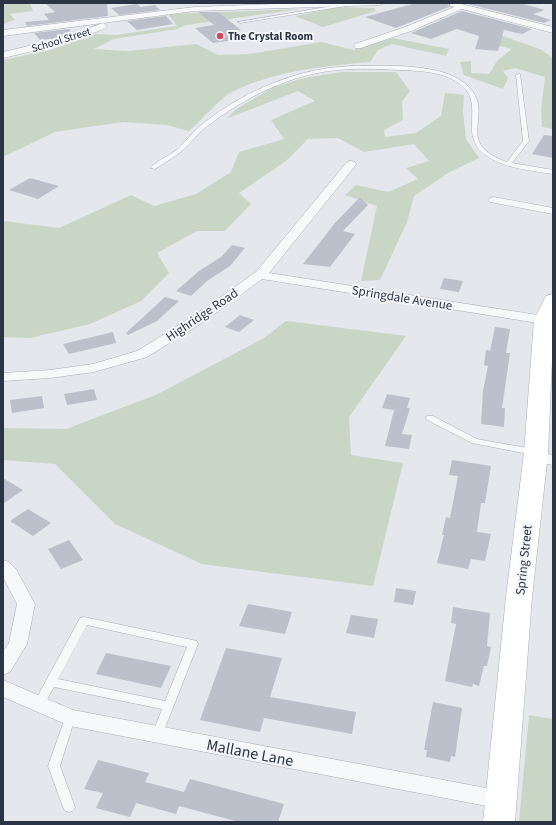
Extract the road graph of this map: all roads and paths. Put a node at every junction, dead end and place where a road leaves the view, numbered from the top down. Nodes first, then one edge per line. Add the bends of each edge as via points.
1 (380, 3) edge
2 (450, 3) edge
3 (347, 4) junction
4 (462, 6) junction
5 (117, 19) junction
6 (240, 22) dead end
7 (553, 30) edge
8 (3, 34) edge
9 (358, 46) dead end
10 (3, 55) edge
11 (518, 75) dead end
12 (509, 163) junction
13 (351, 164) dead end
14 (153, 168) dead end
15 (553, 172) edge
16 (494, 200) dead end
17 (553, 212) edge
18 (260, 275) junction
19 (549, 310) edge
20 (3, 377) edge
21 (430, 418) dead end
22 (542, 456) edge
23 (3, 566) edge
24 (3, 667) edge
25 (51, 682) junction
26 (3, 688) edge
27 (38, 704) junction
28 (168, 706) junction
29 (70, 718) junction
30 (156, 736) junction
31 (69, 807) dead end
32 (501, 811) edge

1 - 3 street, School Street
2 - 4 street
3 - 5 street, School Street via 195,9
3 - 6 lane
4 - 7 street
4 - 9 street via 408,29
5 - 8 street, School Street
5 - 10 street, School Street via 89,33 52,45
11 - 12 lane via 526,141
12 - 14 lane via 494,159 480,150 474,136 475,99 466,86 452,77 436,72 362,67 330,69 295,77 261,89 196,132 178,151
12 - 15 lane
13 - 18 street, Highridge Road
16 - 17 street
18 - 19 street, Springdale Avenue
18 - 20 street, Highridge Road via 200,318 142,354 94,368
19 - 22 main road, Spring Street
21 - 22 lane via 475,441
22 - 32 main road, Spring Street via 520,598
23 - 24 street via 10,573 26,604 18,644
25 - 27 lane
25 - 28 lane
25 - 28 lane via 84,621 193,644
26 - 27 street, Mallane Lane
27 - 29 street, Mallane Lane
28 - 30 lane
29 - 30 street, Mallane Lane
29 - 31 lane via 54,766
30 - 32 street, Mallane Lane

